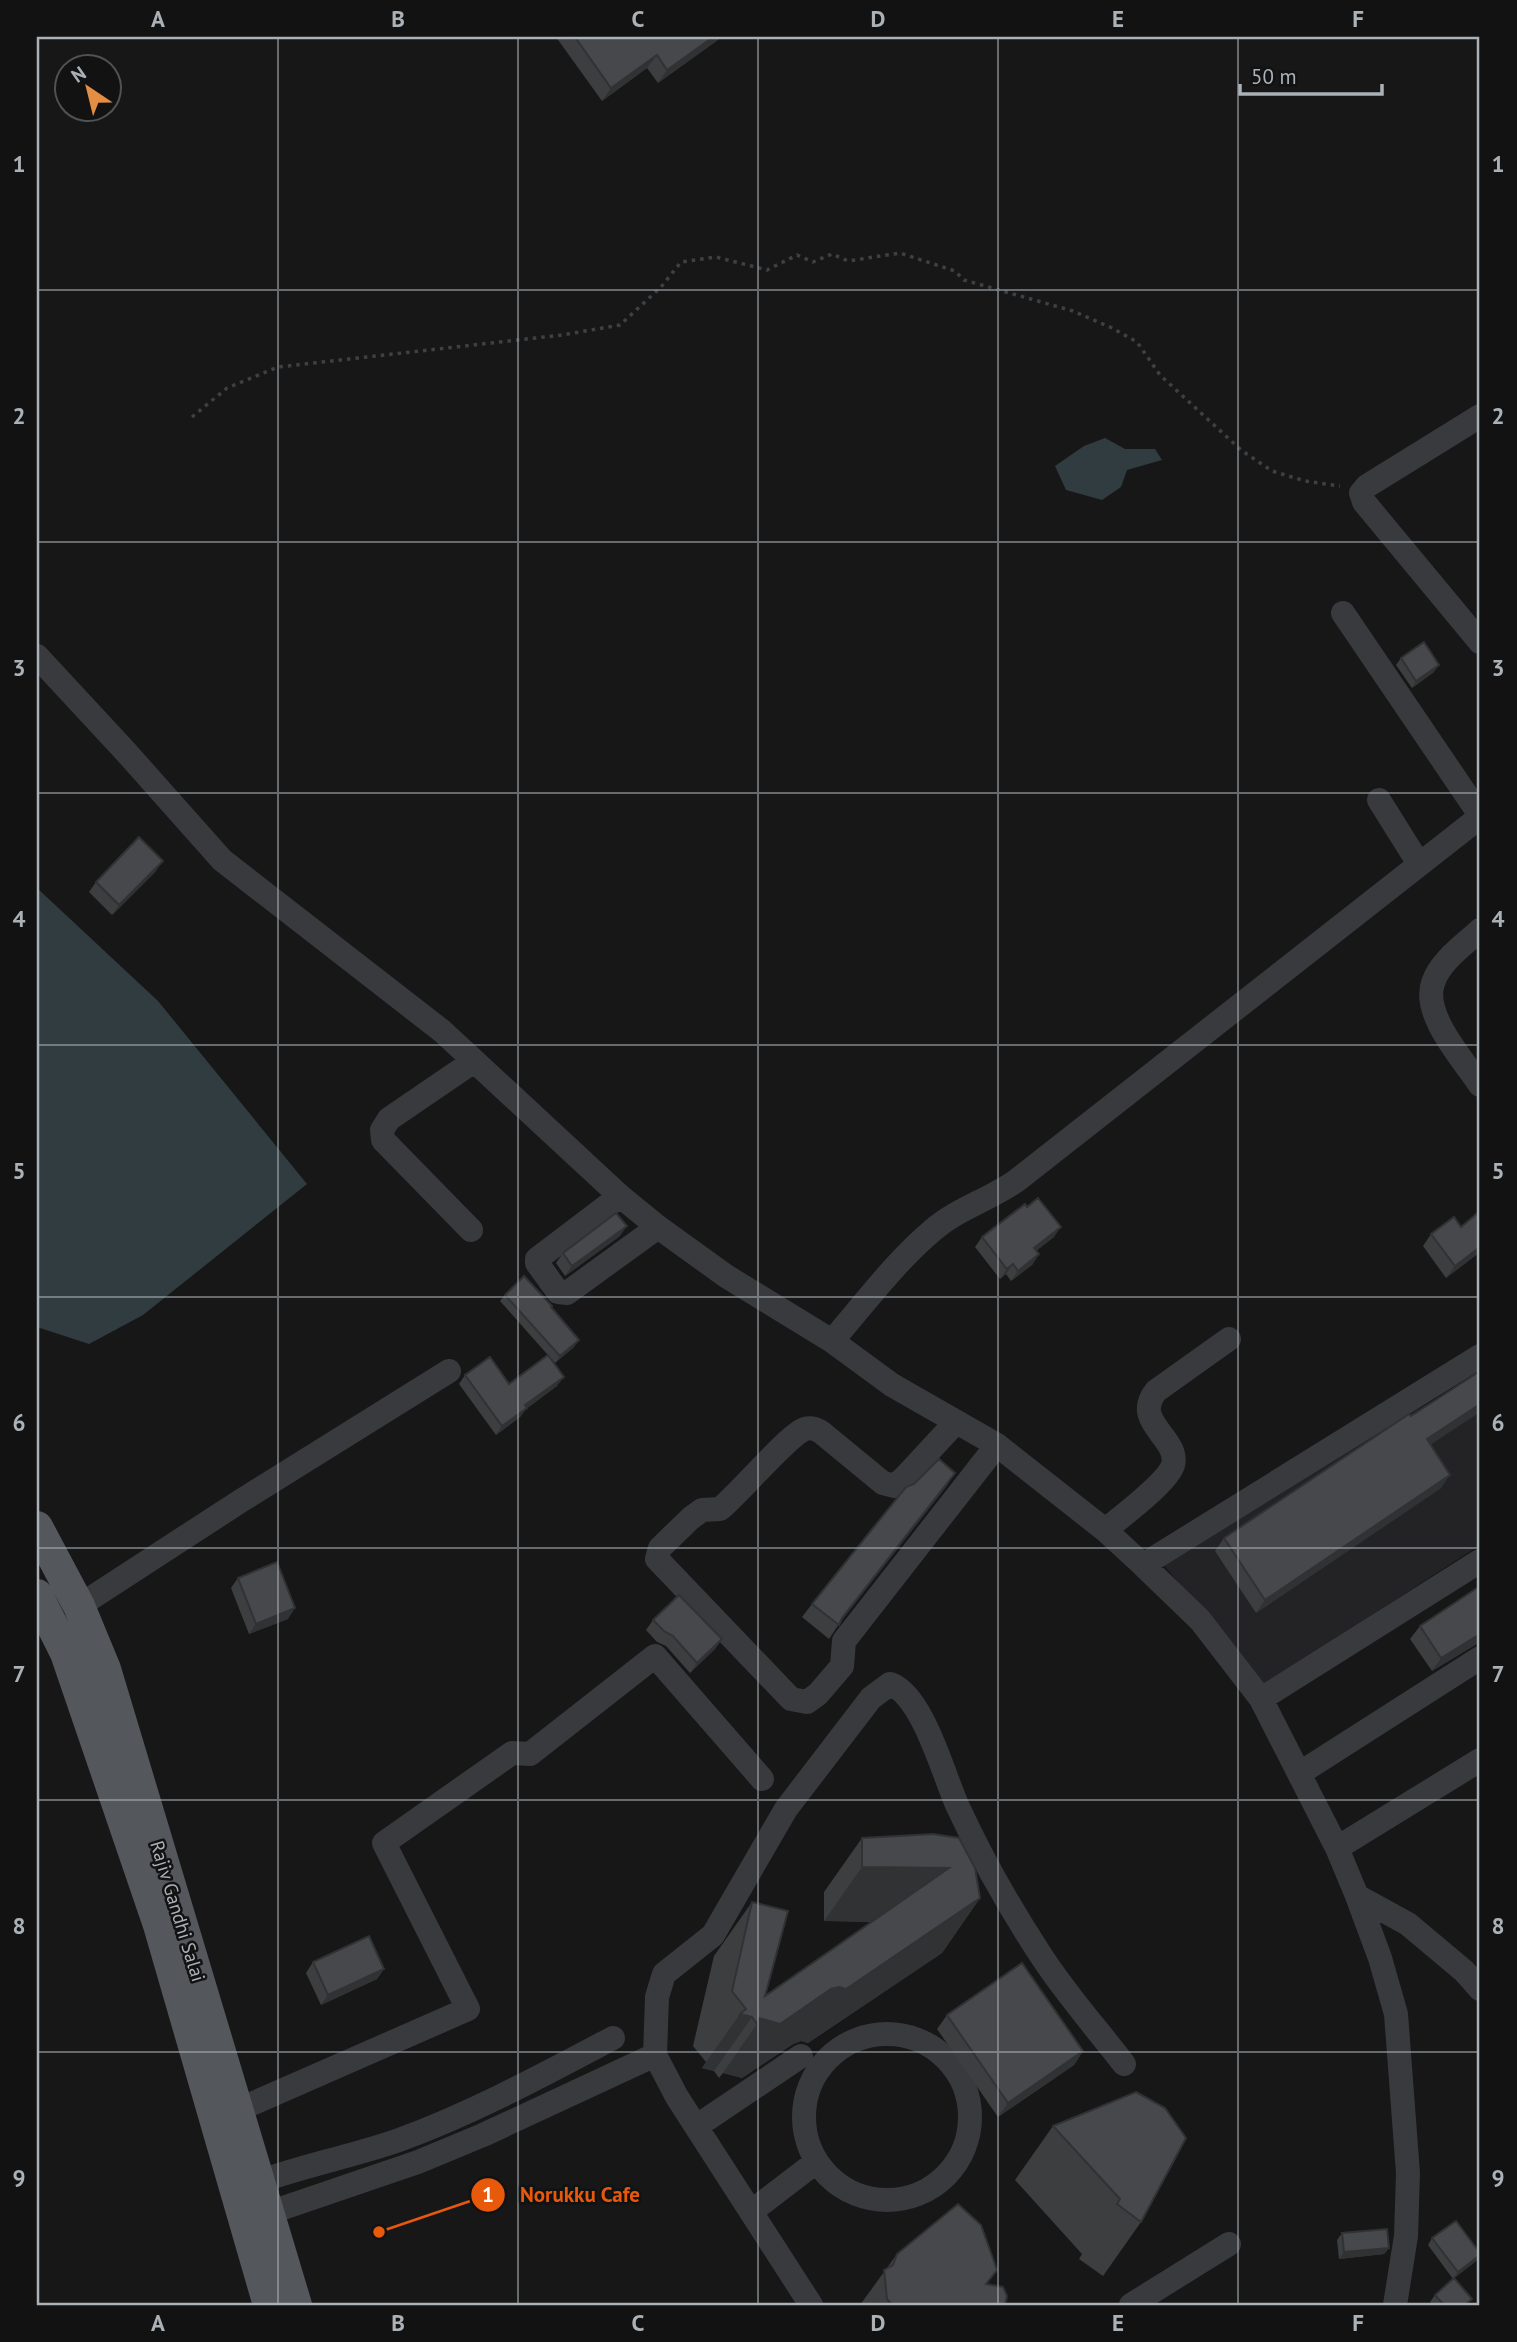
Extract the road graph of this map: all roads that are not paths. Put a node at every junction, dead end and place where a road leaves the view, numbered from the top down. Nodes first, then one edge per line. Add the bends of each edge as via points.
1 (1480, 416) edge
2 (1343, 613) dead end
3 (1480, 642) edge
4 (37, 656) edge
5 (1379, 800) dead end
6 (1480, 816) edge
7 (1419, 864) junction
8 (1480, 930) edge
9 (474, 1061) junction
10 (1480, 1085) edge
11 (621, 1196) junction
12 (658, 1227) junction
13 (471, 1230) dead end
14 (1229, 1339) dead end
15 (832, 1341) junction
16 (1480, 1356) edge
17 (449, 1371) dead end
18 (956, 1422) junction
19 (997, 1445) junction
20 (37, 1527) edge
21 (1105, 1530) junction
22 (1480, 1562) edge
23 (1143, 1565) junction
24 (37, 1595) edge
25 (76, 1630) junction
26 (1480, 1658) edge
27 (1261, 1699) junction
28 (1480, 1760) edge
29 (1300, 1773) junction
30 (762, 1779) dead end
31 (1336, 1848) junction
32 (1357, 1896) junction
33 (173, 1936) junction
34 (1480, 1989) edge
35 (613, 2038) dead end
36 (655, 2055) junction
37 (801, 2056) edge
38 (1124, 2064) dead end
39 (238, 2110) junction
40 (697, 2126) junction
41 (816, 2162) junction
42 (248, 2186) junction
43 (752, 2211) junction
44 (257, 2217) junction
45 (1229, 2244) dead end
46 (269, 2305) edge
47 (296, 2305) edge
48 (811, 2305) edge
49 (1131, 2305) edge
50 (1395, 2305) edge

1 - 3 street via 1363,489 1362,497
2 - 6 street
4 - 9 street via 222,860
5 - 7 street
6 - 7 street
7 - 15 street via 1016,1181 932,1230
8 - 10 street via 1448,959 1433,981 1430,1000 1438,1022
9 - 11 street
9 - 13 street via 389,1119 382,1130 383,1140
11 - 12 street
11 - 12 street via 537,1259 558,1292 567,1293
12 - 15 street via 726,1276
14 - 21 street via 1149,1399 1149,1415 1174,1462 1164,1480
15 - 18 street via 891,1385
16 - 23 street
17 - 25 street via 239,1502
18 - 19 street
18 - 19 street via 895,1486 883,1483 821,1432 806,1429 720,1509 702,1510 691,1518 660,1548 657,1559 791,1699 807,1702 842,1666 844,1641
19 - 21 street
20 - 25 main road, Rajiv Gandhi Salai
21 - 23 street
22 - 27 street
23 - 27 street via 1200,1620
24 - 25 main road, Rajiv Gandhi Salai
25 - 33 main road, Rajiv Gandhi Salai via 105,1669
26 - 29 street
27 - 29 street
28 - 31 street
29 - 31 street
30 - 39 street via 655,1656 530,1754 512,1753 384,1843 468,2009
31 - 32 street
32 - 34 street via 1408,1924
32 - 50 street via 1396,2014 1408,2173 1406,2236
33 - 39 main road, Rajiv Gandhi Salai
33 - 42 main road, Rajiv Gandhi Salai
35 - 42 street via 454,2118 348,2157
36 - 38 street via 657,1997 664,1974 713,1935 786,1809 871,1698 890,1684 904,1691 925,1724 968,1827 1043,1959
36 - 40 street
36 - 44 street via 418,2162
37 - 40 street
39 - 42 main road, Rajiv Gandhi Salai
40 - 43 street
41 - 41 street via 804,2130 806,2095 822,2064 850,2042 883,2033 918,2038 947,2057 966,2087 971,2122 962,2155 940,2182 908,2198 873,2200 840,2187
41 - 43 street
42 - 44 main road, Rajiv Gandhi Salai
43 - 48 street
44 - 46 main road, Rajiv Gandhi Salai
44 - 47 main road, Rajiv Gandhi Salai
45 - 49 street

